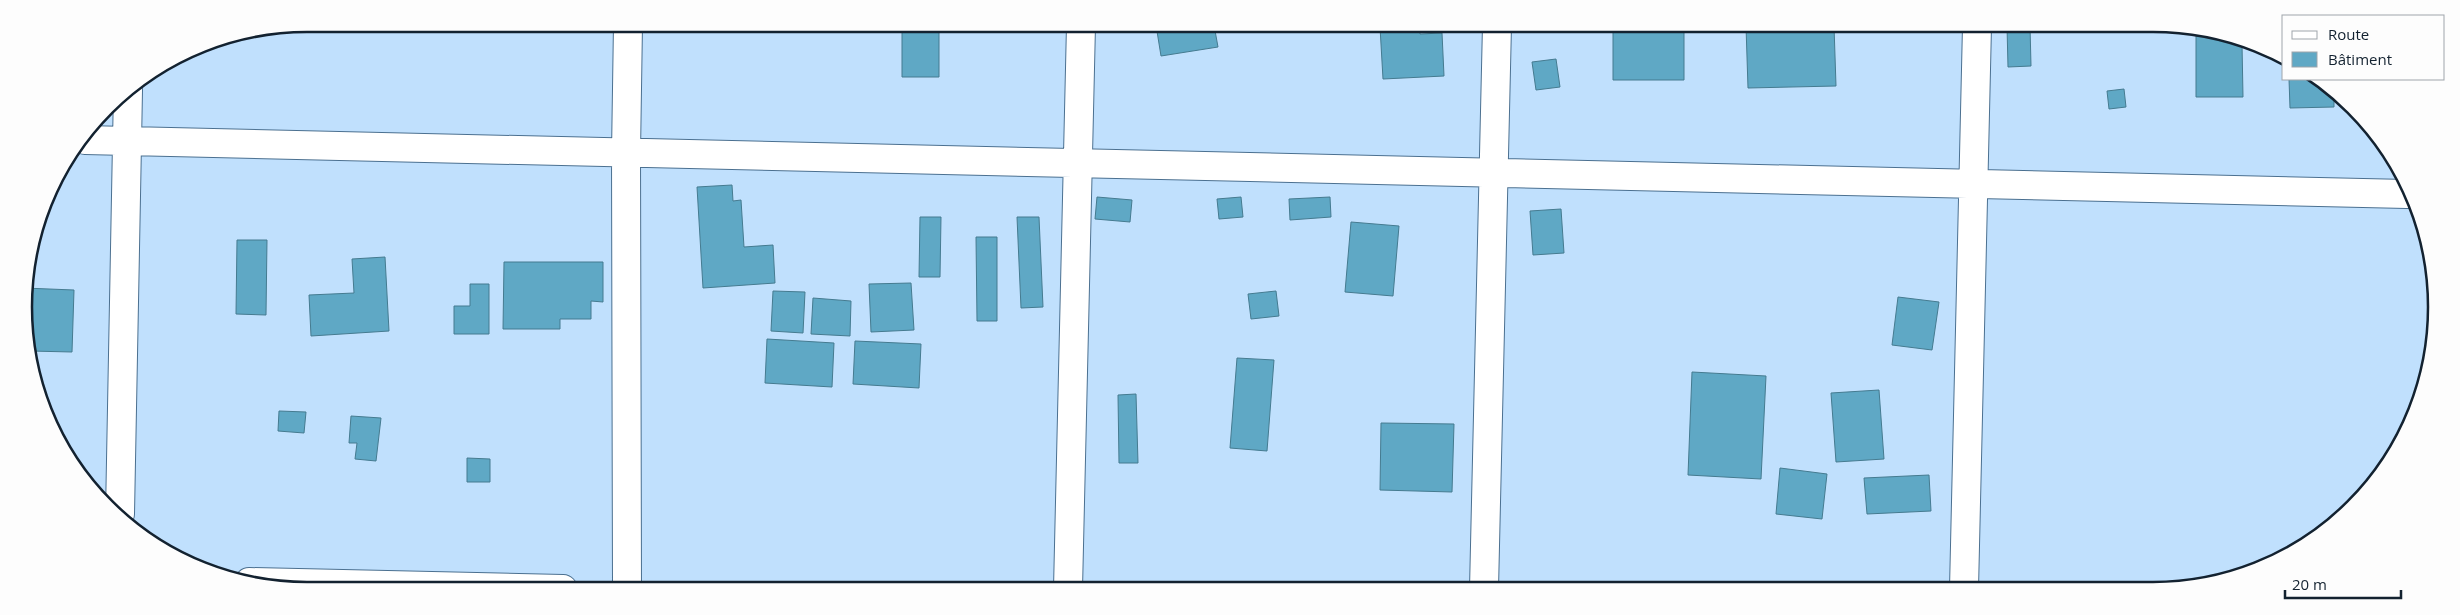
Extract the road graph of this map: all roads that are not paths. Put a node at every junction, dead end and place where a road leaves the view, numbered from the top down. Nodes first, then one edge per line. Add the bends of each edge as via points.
1 (628, 32) edge
2 (1081, 32) edge
3 (1497, 32) edge
4 (1977, 32) edge
5 (128, 99) edge
6 (89, 140) edge
7 (127, 141) junction
8 (626, 153) junction
9 (1078, 164) junction
10 (1494, 173) junction
11 (1974, 184) junction
12 (2403, 194) edge
13 (120, 509) edge
14 (627, 582) edge
15 (1068, 582) edge
16 (1484, 582) edge
17 (1964, 582) edge

1 - 8 street
2 - 9 street
3 - 10 street
4 - 11 street
5 - 7 street
6 - 7 street
7 - 8 street
7 - 13 street
8 - 9 street
8 - 14 street
9 - 10 street
9 - 15 street
10 - 11 street
10 - 16 street
11 - 12 street
11 - 17 street

